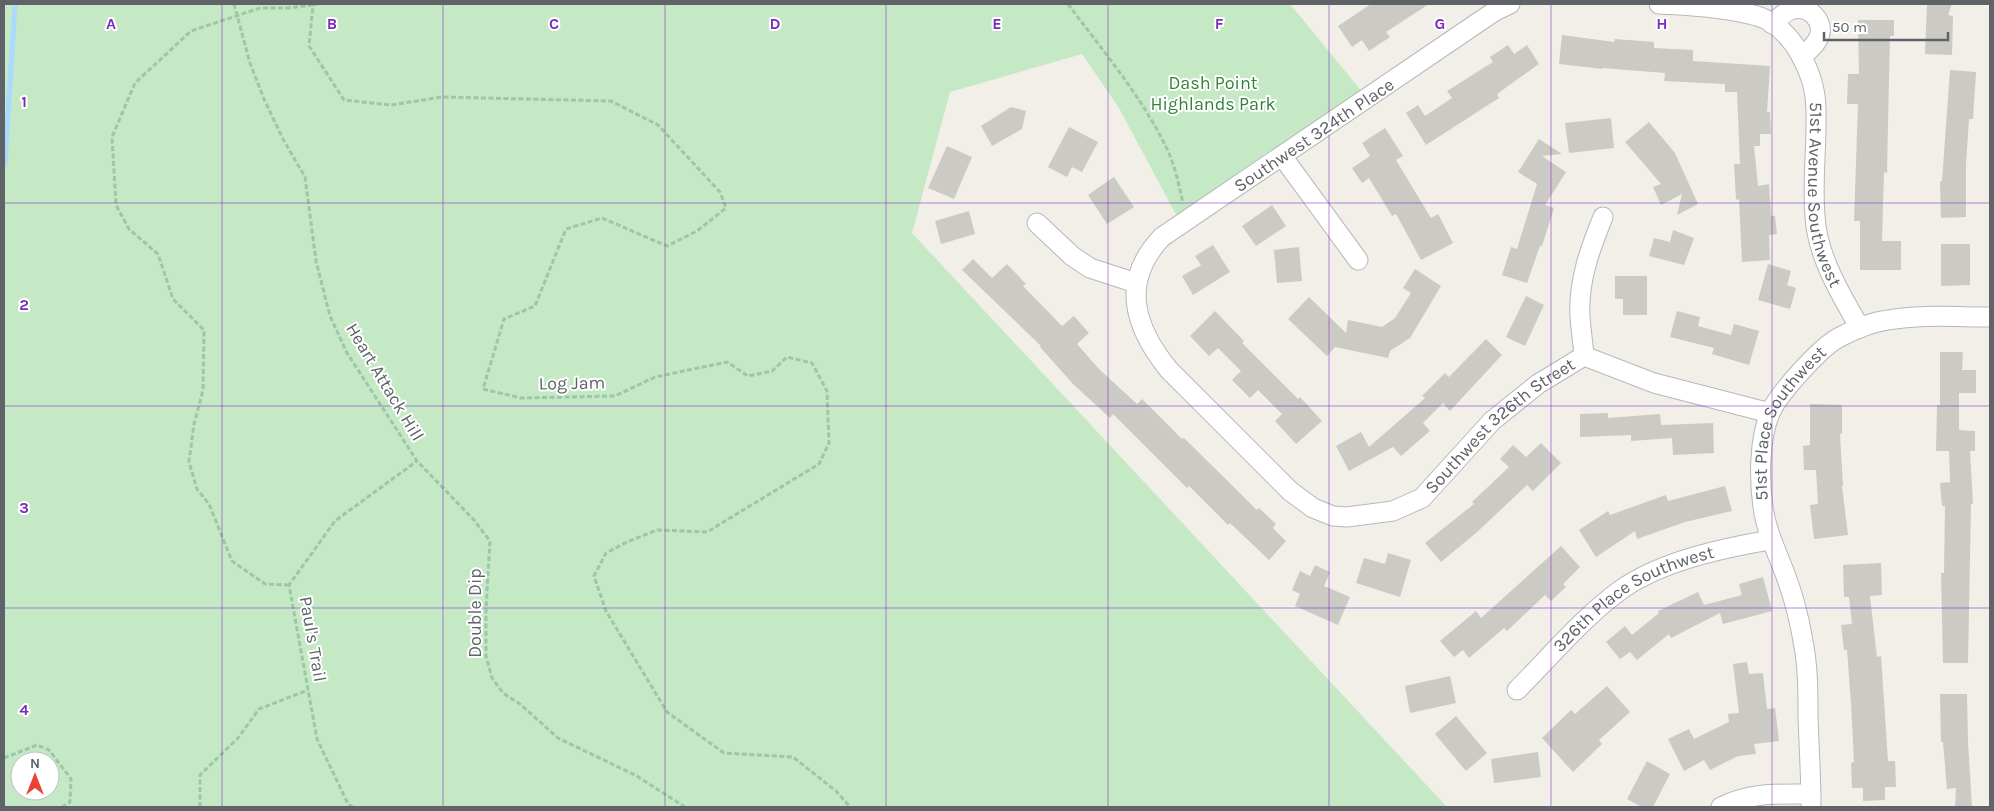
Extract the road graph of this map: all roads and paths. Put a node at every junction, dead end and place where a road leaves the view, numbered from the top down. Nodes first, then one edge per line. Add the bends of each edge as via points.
1 (234, 4) edge
2 (315, 4) edge
3 (1068, 4) edge
4 (1510, 4) edge
5 (1659, 4) edge
6 (237, 15) junction
7 (1772, 24) junction
8 (1802, 57) junction
9 (1282, 156) junction
10 (1603, 217) dead end
11 (1186, 220) junction
12 (1037, 223) dead end
13 (1358, 260) dead end
14 (1136, 283) junction
15 (1990, 317) edge
16 (1860, 328) junction
17 (1584, 356) junction
18 (1770, 413) junction
19 (417, 461) junction
20 (1770, 540) junction
21 (289, 585) junction
22 (308, 690) junction
23 (1517, 690) dead end
24 (4, 758) edge
25 (1811, 801) edge
26 (62, 807) edge
27 (200, 807) edge
28 (352, 807) edge
29 (686, 807) edge
30 (850, 807) edge
31 (1721, 807) edge

1 - 6 path, Heart Attack Hill
2 - 6 path via 260,8
2 - 30 path, Log Jam via 309,46 344,100 391,105 442,97 612,101 658,125 720,192 726,208 696,231 667,246 602,218 566,229 535,306 504,319 483,389 521,398 615,396 655,377 728,362 748,376 772,371 787,357 812,363 827,391 829,443 819,464 707,532 657,530 627,542 606,553 594,576 606,611 667,712 724,754 793,757 836,791
3 - 11 path via 1155,126 1169,153
4 - 9 street, Southwest 324th Place
5 - 7 street via 1714,8 1758,16
6 - 19 path, Heart Attack Hill via 264,99 305,177 316,261 330,316 347,353
6 - 21 path via 191,31 135,83 112,137 116,205 129,229 158,254 173,299 204,330 203,390 189,462 197,489 209,504 232,561 265,584
7 - 8 street, 51st Avenue Southwest via 1788,37
7 - 8 street via 1790,10 1804,9 1812,14 1820,24 1820,32 1814,45
8 - 16 street, 51st Avenue Southwest via 1814,87 1816,108 1815,218 1835,284
9 - 11 street, Southwest 324th Place
9 - 13 street
10 - 17 street via 1585,267 1580,317
11 - 14 street, Southwest 324th Place via 1151,249
12 - 14 street via 1072,256 1090,268
14 - 17 street, Southwest 326th Street via 1137,305 1146,336 1169,370 1290,491 1313,508 1333,516 1393,511 1422,498 1492,421 1538,384
15 - 16 street, 51st Place Southwest via 1912,317
16 - 18 street, 51st Place Southwest via 1837,338 1817,356 1786,389
17 - 18 street, Southwest 326th Street via 1654,383
18 - 20 street, 51st Place Southwest via 1761,450 1760,477
19 - 21 path, Paul's Trail via 335,521
19 - 29 path, Double Dip via 490,541 486,656 492,678 503,693 558,738 635,775
20 - 23 street, 326th Place Southwest via 1703,554 1623,588
20 - 25 street, 51st Place Southwest via 1796,606 1803,643
21 - 22 path, Paul's Trail
22 - 27 path via 259,709 238,738 200,775
22 - 28 path, Paul's Trail via 317,739
24 - 26 path via 37,746 49,750 71,779 70,802
25 - 31 street via 1763,794 1738,799

